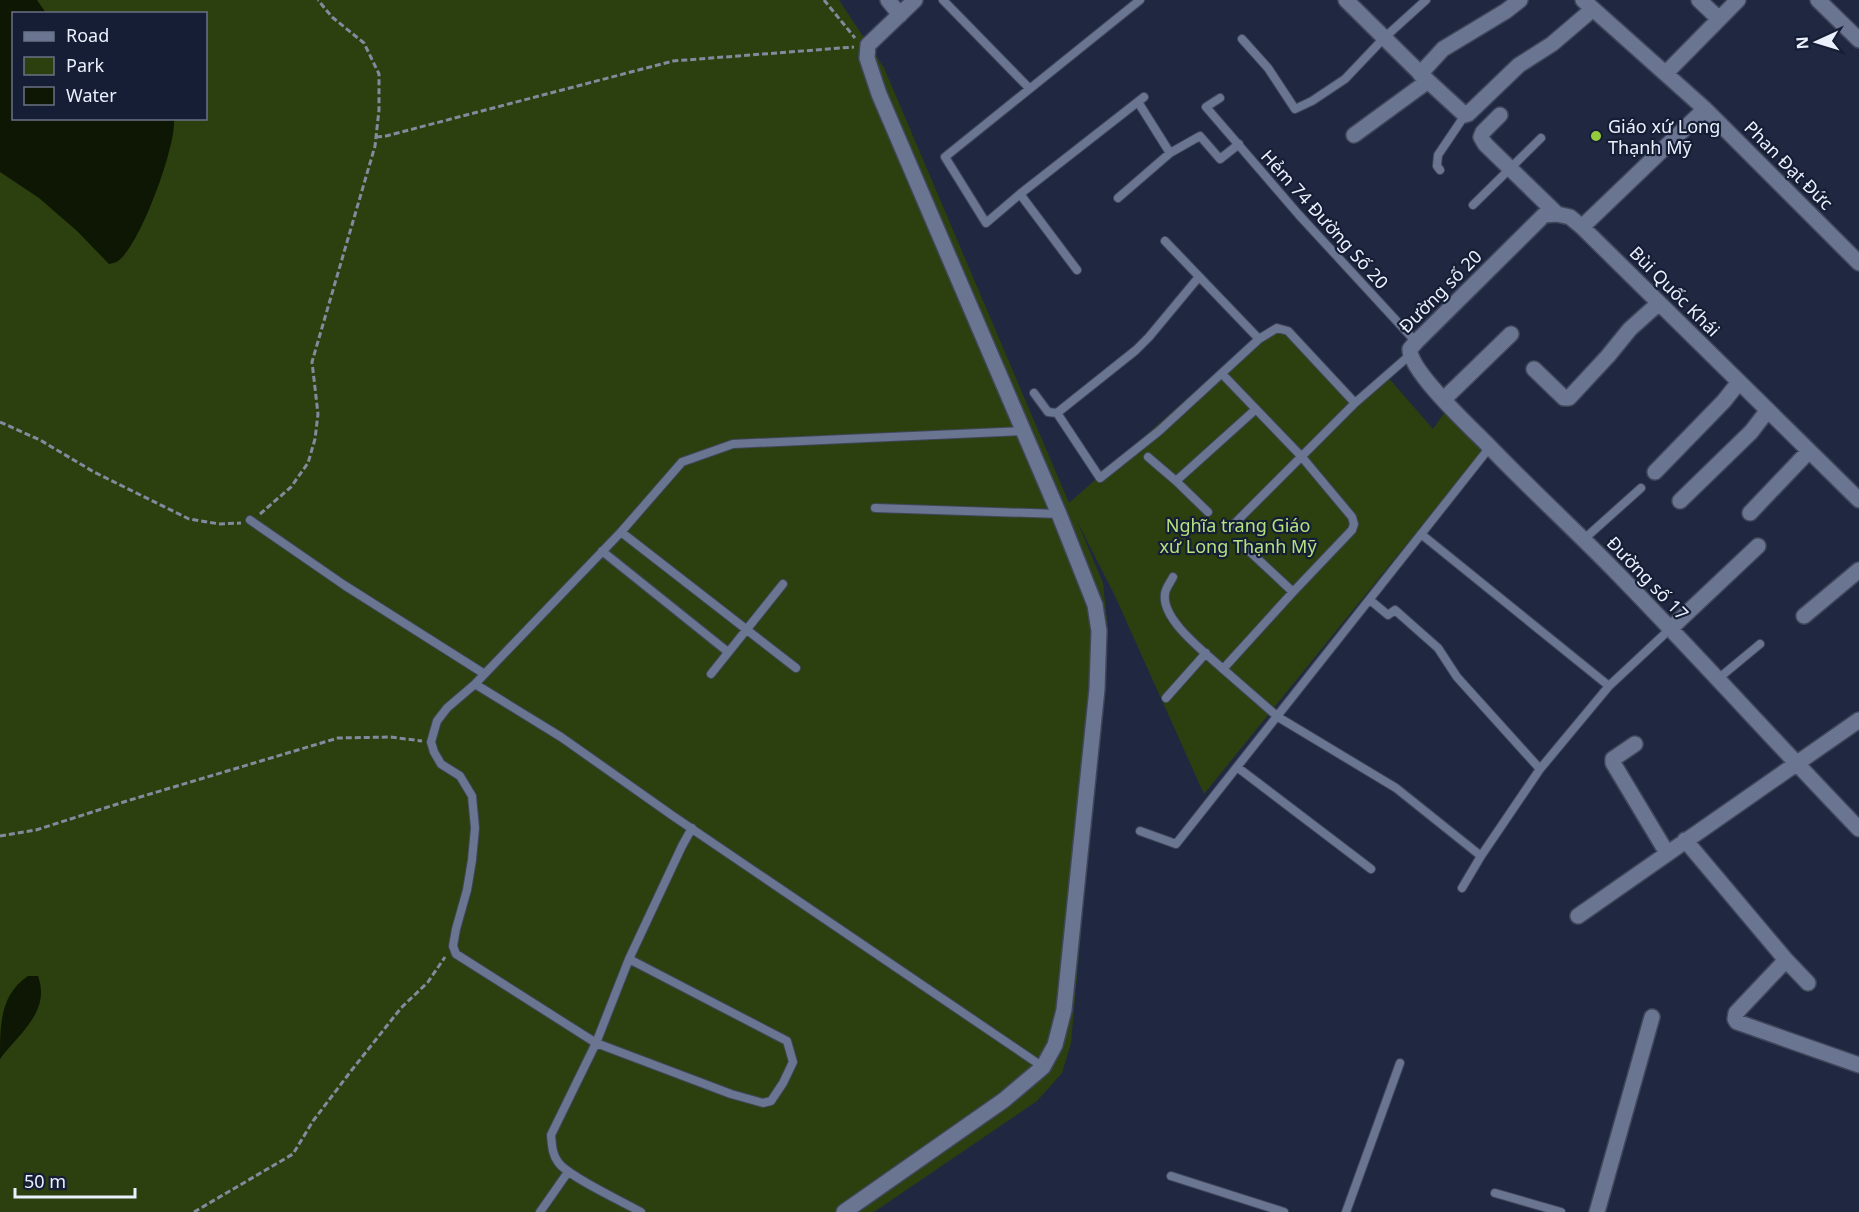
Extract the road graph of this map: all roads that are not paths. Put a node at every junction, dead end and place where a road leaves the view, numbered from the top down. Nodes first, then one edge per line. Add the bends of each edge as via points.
1 (888, 0) edge
2 (915, 0) edge
3 (943, 0) edge
4 (1140, 0) edge
5 (1346, 0) edge
6 (1426, 0) edge
7 (1520, 0) edge
8 (1699, 0) edge
9 (1738, 0) edge
10 (1818, 0) edge
11 (1588, 4) edge
12 (900, 15) junction
13 (1719, 19) junction
14 (1384, 38) junction
15 (1242, 39) dead end
16 (1859, 40) edge
17 (1666, 73) junction
18 (1424, 77) junction
19 (1029, 88) junction
20 (1220, 98) dead end
21 (1705, 109) junction
22 (1465, 115) junction
23 (1500, 115) dead end
24 (1354, 135) dead end
25 (1541, 138) dead end
26 (1239, 144) junction
27 (1170, 153) junction
28 (1511, 167) junction
29 (1440, 170) dead end
30 (1020, 194) junction
31 (1118, 198) dead end
32 (1473, 205) dead end
33 (1557, 214) junction
34 (1582, 227) junction
35 (1165, 241) dead end
36 (1859, 263) edge
37 (1077, 270) dead end
38 (1198, 278) junction
39 (1659, 303) junction
40 (1511, 334) dead end
41 (1259, 339) junction
42 (1413, 349) junction
43 (1534, 369) dead end
44 (1227, 378) dead end
45 (1739, 382) junction
46 (1034, 393) dead end
47 (1444, 399) junction
48 (1355, 403) junction
49 (1256, 409) junction
50 (1768, 410) junction
51 (1057, 413) junction
52 (1023, 431) junction
53 (1490, 447) junction
54 (1809, 451) junction
55 (1301, 456) junction
56 (1148, 457) dead end
57 (1655, 472) dead end
58 (1176, 481) junction
59 (1641, 488) dead end
60 (1859, 500) edge
61 (1680, 501) dead end
62 (875, 508) dead end
63 (1208, 512) dead end
64 (1750, 513) dead end
65 (1059, 514) junction
66 (250, 520) road end
67 (1232, 526) dead end
68 (621, 532) junction
69 (1421, 534) junction
70 (1584, 540) junction
71 (1758, 546) dead end
72 (1247, 549) dead end
73 (602, 551) junction
74 (1859, 570) edge
75 (1173, 578) dead end
76 (783, 584) dead end
77 (1293, 592) junction
78 (1370, 600) junction
79 (1804, 616) dead end
80 (746, 629) junction
81 (1670, 629) junction
82 (1760, 644) dead end
83 (728, 652) junction
84 (1206, 653) junction
85 (796, 668) dead end
86 (1223, 669) junction
87 (483, 673) junction
88 (711, 674) dead end
89 (1719, 678) junction
90 (475, 684) junction
91 (1609, 686) junction
92 (1166, 698) dead end
93 (1278, 717) junction
94 (1859, 720) edge
95 (1635, 744) dead end
96 (1797, 762) junction
97 (1237, 767) junction
98 (1540, 769) junction
99 (693, 828) junction
100 (1859, 829) edge
101 (1140, 831) dead end
102 (1685, 840) junction
103 (1667, 853) junction
104 (1481, 856) junction
105 (1371, 869) dead end
106 (1462, 888) dead end
107 (1578, 916) dead end
108 (629, 958) junction
109 (1786, 960) junction
110 (1808, 983) dead end
111 (1652, 1017) dead end
112 (596, 1043) junction
113 (1400, 1063) dead end
114 (1859, 1065) edge
115 (1043, 1067) junction
116 (568, 1172) junction
117 (1171, 1176) dead end
118 (1495, 1192) dead end
119 (540, 1212) edge
120 (641, 1212) edge
121 (844, 1212) edge
122 (1284, 1212) edge
123 (1346, 1212) edge
124 (1561, 1212) edge
125 (1597, 1212) edge

1 - 12 street
2 - 12 street
3 - 19 lane
4 - 19 lane
5 - 14 street
6 - 14 lane
7 - 18 street via 1443,49
8 - 13 street
9 - 13 street
10 - 16 street
11 - 17 street, Phan Đạt Đức
11 - 22 street via 1552,44 1519,64
12 - 52 street via 868,45 867,58
13 - 17 street
14 - 15 lane via 1345,79 1295,109
14 - 18 street
17 - 21 street, Phan Đạt Đức
18 - 22 street
18 - 24 street
19 - 30 lane via 945,157 986,223
20 - 26 lane via 1206,107
21 - 34 street
21 - 36 street, Phan Đạt Đức
22 - 29 lane via 1438,155
23 - 28 street, Bùi Quốc Khái via 1481,137
25 - 28 lane
26 - 27 lane, Hẻm 74 Đường Số 20 via 1220,159 1200,136
26 - 42 lane, Hẻm 74 Đường Số 20
27 - 30 lane via 1141,100
27 - 31 lane
28 - 32 lane
28 - 33 street, Bùi Quốc Khái
30 - 37 lane
33 - 34 street, Bùi Quốc Khái via 1570,217
33 - 42 street, Đường số 20 via 1544,215
34 - 39 street, Bùi Quốc Khái
35 - 38 lane
38 - 41 lane
38 - 51 lane via 1137,350
39 - 43 street via 1630,329 1569,398 1557,393
39 - 45 street, Bùi Quốc Khái
40 - 47 street
41 - 48 lane via 1277,328 1288,331
41 - 51 lane via 1159,431 1100,478
42 - 47 street, Đường số 17 via 1413,364
42 - 48 lane, Đường số 20
44 - 49 lane
45 - 50 street, Bùi Quốc Khái
45 - 57 street
46 - 51 lane via 1048,412
47 - 53 street, Đường số 17
48 - 55 lane, Đường số 20
49 - 55 lane
49 - 58 lane
50 - 54 street, Bùi Quốc Khái
50 - 61 street via 1751,432
52 - 65 street
52 - 68 lane via 733,444 682,462
53 - 69 lane
53 - 70 street, Đường số 17
54 - 60 street, Bùi Quốc Khái
54 - 64 street
55 - 67 lane, Đường số 20
55 - 77 lane via 1354,524
56 - 58 lane
58 - 63 lane
59 - 70 lane
62 - 65 lane
65 - 115 street via 1095,606 1097,689 1064,1010 1055,1045
66 - 87 lane
68 - 73 lane
68 - 80 lane
69 - 78 lane
69 - 91 lane
70 - 81 street, Đường số 17
71 - 81 street
72 - 77 lane
73 - 83 lane
73 - 87 lane
74 - 79 street
75 - 84 lane via 1165,592 1168,613
76 - 80 lane
77 - 86 lane
78 - 93 lane
78 - 98 lane via 1388,615 1395,610 1438,648 1457,677
80 - 83 lane
80 - 85 lane
81 - 89 street, Đường số 17
81 - 91 lane
82 - 89 lane
83 - 88 lane
84 - 86 lane
84 - 92 lane
86 - 93 lane
87 - 90 lane
89 - 96 street, Đường số 17
90 - 99 lane via 561,737
90 - 112 lane via 437,721 431,742 441,764 460,776 472,796 472,860 453,946 456,954 471,965
91 - 98 lane
93 - 97 lane
93 - 104 lane via 1396,788
94 - 96 street
95 - 103 street via 1613,759 1613,764
96 - 100 street, Đường số 17
96 - 102 street
97 - 101 lane via 1176,844
97 - 105 lane
98 - 104 lane
99 - 108 lane
99 - 115 lane
102 - 103 street
102 - 109 street
103 - 107 street
104 - 106 lane
108 - 112 lane
108 - 112 lane via 787,1041 793,1062 771,1101 763,1102
109 - 110 street
109 - 114 street via 1736,1014 1737,1022
111 - 125 street
112 - 116 lane via 551,1135 552,1149
113 - 123 lane
115 - 121 street via 1004,1100
116 - 119 lane
116 - 120 lane
117 - 122 lane
118 - 124 lane

